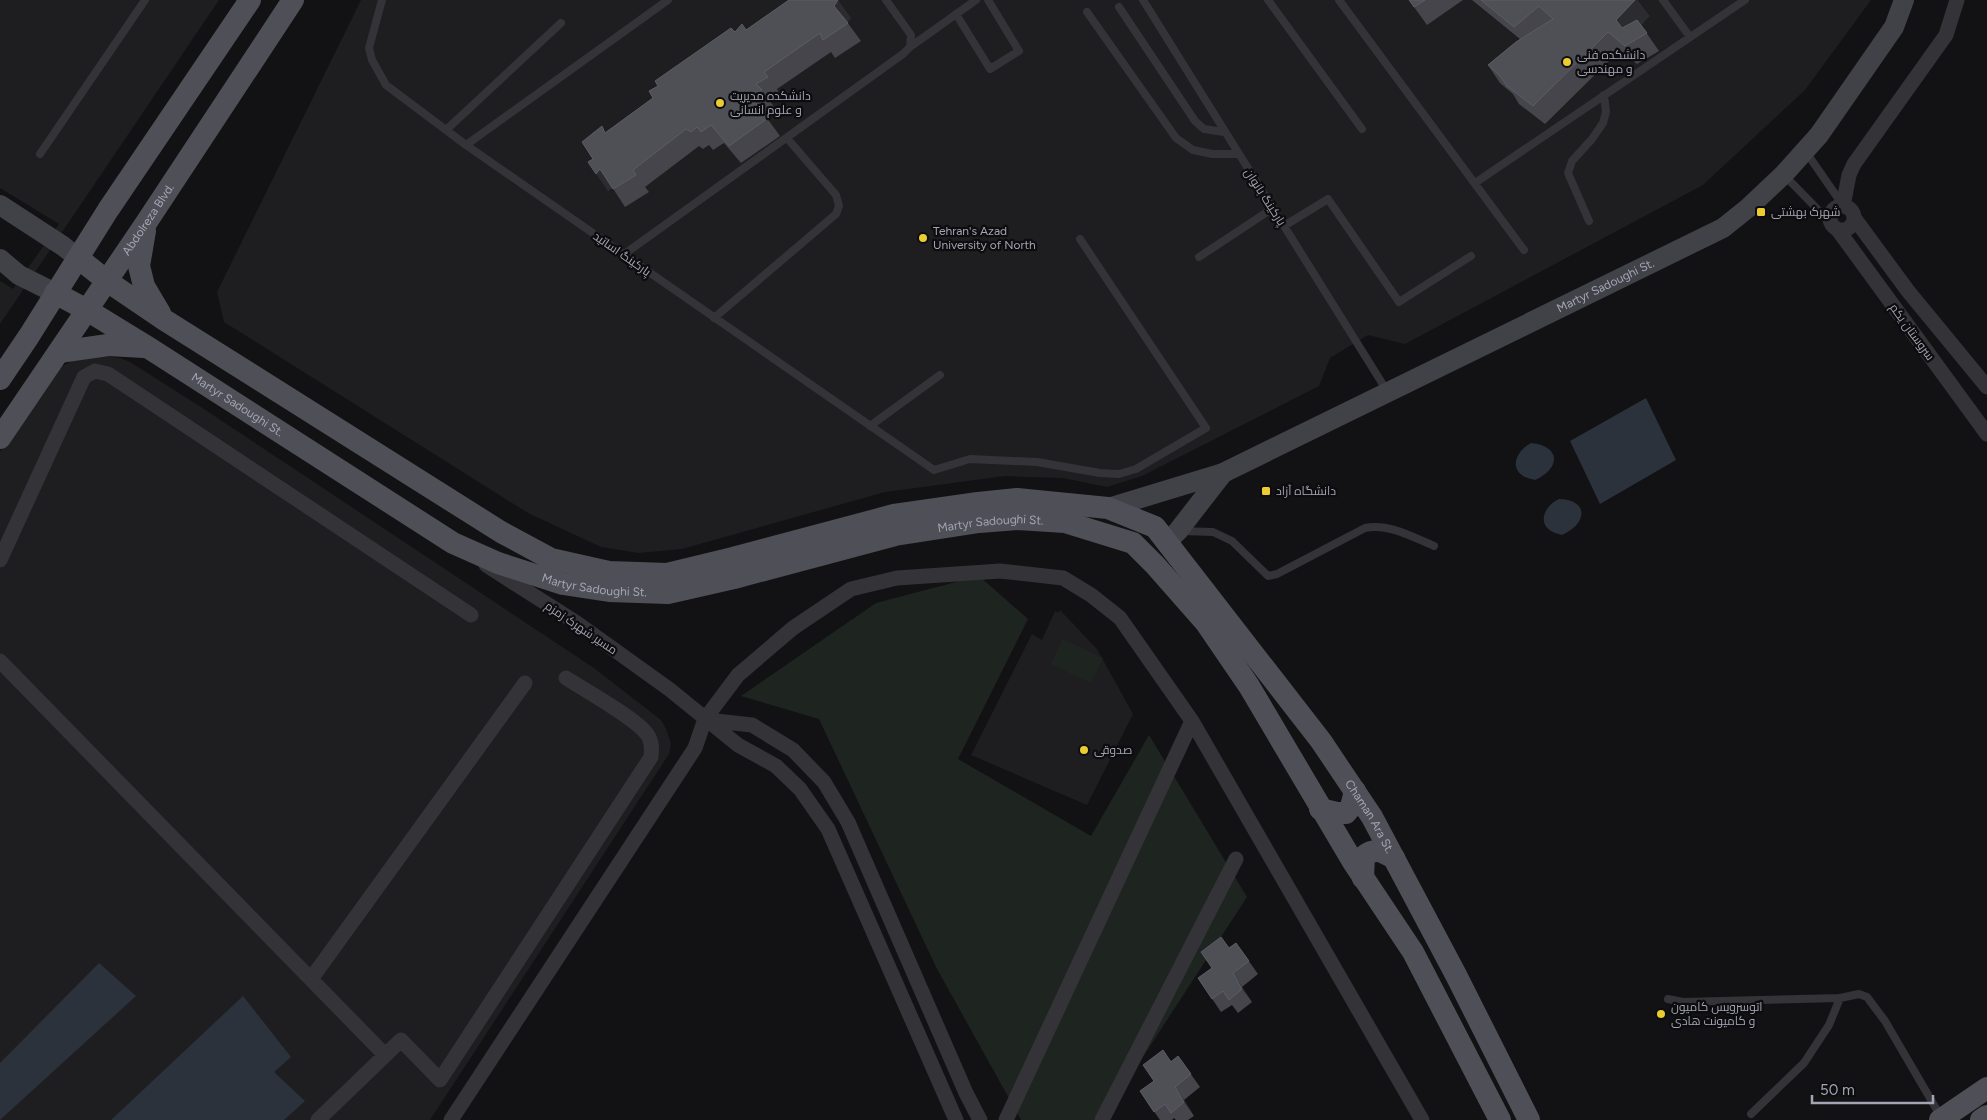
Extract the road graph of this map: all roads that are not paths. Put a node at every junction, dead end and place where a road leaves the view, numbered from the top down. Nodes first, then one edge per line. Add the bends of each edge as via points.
1 (145, 0) edge
2 (250, 0) edge
3 (293, 0) edge
4 (382, 0) edge
5 (668, 0) edge
6 (886, 0) edge
7 (976, 0) edge
8 (988, 0) edge
9 (1143, 0) edge
10 (1268, 0) edge
11 (1339, 0) edge
12 (1663, 0) edge
13 (1745, 0) edge
14 (1904, 0) edge
15 (1956, 0) edge
16 (1118, 7) dead end
17 (1088, 12) dead end
18 (956, 14) junction
19 (561, 23) dead end
20 (1690, 37) junction
21 (910, 47) junction
22 (1604, 95) junction
23 (1362, 129) dead end
24 (446, 130) junction
25 (1224, 132) junction
26 (787, 138) junction
27 (466, 146) junction
28 (1805, 151) junction
29 (40, 154) dead end
30 (1237, 154) junction
31 (1784, 174) junction
32 (1475, 182) junction
33 (0, 205) edge
34 (1843, 206) junction
35 (1273, 208) junction
36 (1855, 219) junction
37 (1590, 221) dead end
38 (146, 223) junction
39 (1284, 226) junction
40 (1834, 226) junction
41 (1080, 239) dead end
42 (1524, 250) dead end
43 (623, 255) junction
44 (1471, 256) dead end
45 (1199, 257) dead end
46 (78, 258) junction
47 (0, 259) edge
48 (107, 281) junction
49 (55, 293) junction
50 (87, 310) junction
51 (714, 318) junction
52 (163, 319) junction
53 (149, 348) junction
54 (59, 352) junction
55 (940, 375) dead end
56 (0, 379) edge
57 (1987, 387) edge
58 (1388, 393) junction
59 (870, 426) junction
60 (1987, 434) edge
61 (0, 438) edge
62 (1223, 473) junction
63 (1108, 508) junction
64 (1173, 536) junction
65 (453, 544) junction
66 (1434, 546) dead end
67 (0, 560) edge
68 (563, 584) junction
69 (547, 605) junction
70 (471, 615) dead end
71 (0, 661) edge
72 (566, 678) dead end
73 (525, 683) dead end
74 (705, 719) junction
75 (1192, 721) junction
76 (1355, 791) junction
77 (1320, 809) junction
78 (1394, 858) junction
79 (1236, 859) dead end
80 (1363, 878) junction
81 (311, 980) junction
82 (1840, 998) junction
83 (1668, 999) dead end
84 (385, 1055) junction
85 (1987, 1088) edge
86 (1751, 1114) dead end
87 (1987, 1116) edge
88 (1941, 1119) edge
89 (318, 1120) edge
90 (451, 1120) edge
91 (956, 1120) edge
92 (980, 1120) edge
93 (1006, 1120) edge
94 (1102, 1120) edge
95 (1422, 1120) edge
96 (1500, 1120) edge
97 (1529, 1120) edge
98 (1981, 1120) edge

1 - 29 lane
2 - 46 main road
3 - 38 main road, Abdolreza Blvd.
4 - 24 lane, پارکینگ اساتید via 369,48 372,60 386,85
5 - 27 lane
6 - 21 lane via 911,35
7 - 18 lane
8 - 18 lane via 1019,51 990,69
9 - 25 lane, پارکینگ بانوان
10 - 23 lane
11 - 32 lane
12 - 20 lane
13 - 20 lane
14 - 28 main road, Martyr Sadoughi St. via 1894,27
15 - 34 street via 1946,35 1854,164
16 - 25 lane via 1195,121 1204,129
17 - 30 lane via 1176,138 1193,150
18 - 21 lane
19 - 24 lane
20 - 22 lane
21 - 26 lane
22 - 32 lane
22 - 37 lane via 1606,112 1602,123 1572,161 1568,173
24 - 27 lane, پارکینگ اساتید
25 - 30 lane, پارکینگ بانوان
26 - 43 lane
26 - 51 lane via 836,195 839,206 836,214
27 - 43 lane, پارکینگ اساتید
28 - 31 main road, Martyr Sadoughi St.
28 - 34 lane
30 - 35 lane, پارکینگ بانوان
31 - 40 lane
31 - 58 main road, Martyr Sadoughi St. via 1723,228
32 - 42 lane
33 - 46 main road
34 - 36 street via 1852,210
34 - 40 street via 1832,210
35 - 39 lane, پارکینگ بانوان
35 - 45 lane
36 - 40 street via 1849,229
36 - 57 street, سروستان یکم
38 - 48 main road, Abdolreza Blvd.
38 - 52 main road via 139,266 144,286
39 - 44 lane via 1328,199 1399,302
39 - 58 lane, پارکینگ بانوان
40 - 60 street, سروستان یکم
41 - 59 lane, پارکینگ اساتید via 1206,428 1136,469 1119,474 1038,462 970,459 934,470
43 - 51 lane, پارکینگ اساتید
46 - 48 main road, Martyr Sadoughi St.
46 - 49 main road
47 - 49 main road via 19,275
48 - 50 main road, Abdolreza Blvd.
48 - 52 main road, Martyr Sadoughi St.
49 - 50 main road, Martyr Sadoughi St.
49 - 56 main road
50 - 53 main road, Martyr Sadoughi St.
50 - 54 main road, Abdolreza Blvd.
51 - 59 lane, پارکینگ اساتید
52 - 63 main road, Martyr Sadoughi St. via 501,532 551,559 608,572 667,574 894,515 978,503 1017,500
53 - 54 main road via 108,345
53 - 65 main road, Martyr Sadoughi St.
54 - 61 main road, Abdolreza Blvd.
55 - 59 lane
58 - 62 main road, Martyr Sadoughi St.
62 - 63 main road, Martyr Sadoughi St.
62 - 64 main road
63 - 64 main road, Martyr Sadoughi St.
64 - 66 lane via 1213,532 1232,541 1268,576 1373,526 1406,534
64 - 76 main road, Chaman Ara St.
65 - 68 main road, Martyr Sadoughi St.
65 - 69 street, مسیر شهرک زمزم
67 - 70 street via 84,377 95,371 108,374
68 - 69 street via 550,588
68 - 77 main road, Martyr Sadoughi St. via 609,591 668,593 895,535 979,522 1018,519 1064,522 1098,531 1133,543 1206,623 1249,686
69 - 74 street, مسیر شهرک زمزم via 577,622 662,683
71 - 81 street
72 - 84 street via 647,734 652,746 651,756 440,1080 401,1040
73 - 81 street
74 - 75 street via 738,674 793,628 851,589 897,578 1000,571 1063,578 1091,595 1120,618
74 - 90 street via 695,748
74 - 91 street, مسیر شهرک زمزم via 738,745 776,766 800,789 828,829
74 - 92 street via 752,725 793,750 824,782 848,822
75 - 93 street
75 - 95 street
76 - 77 main road via 1346,813
76 - 78 main road, Chaman Ara St.
77 - 80 main road
78 - 80 main road via 1380,851 1371,851 1364,856
78 - 97 main road, Chaman Ara St.
79 - 94 street
80 - 96 main road via 1413,952
81 - 84 street
82 - 83 lane via 1682,1002
82 - 86 lane via 1829,1025 1804,1062
82 - 88 lane via 1859,994 1866,997 1885,1021
84 - 89 street
85 - 88 main road
87 - 98 main road

